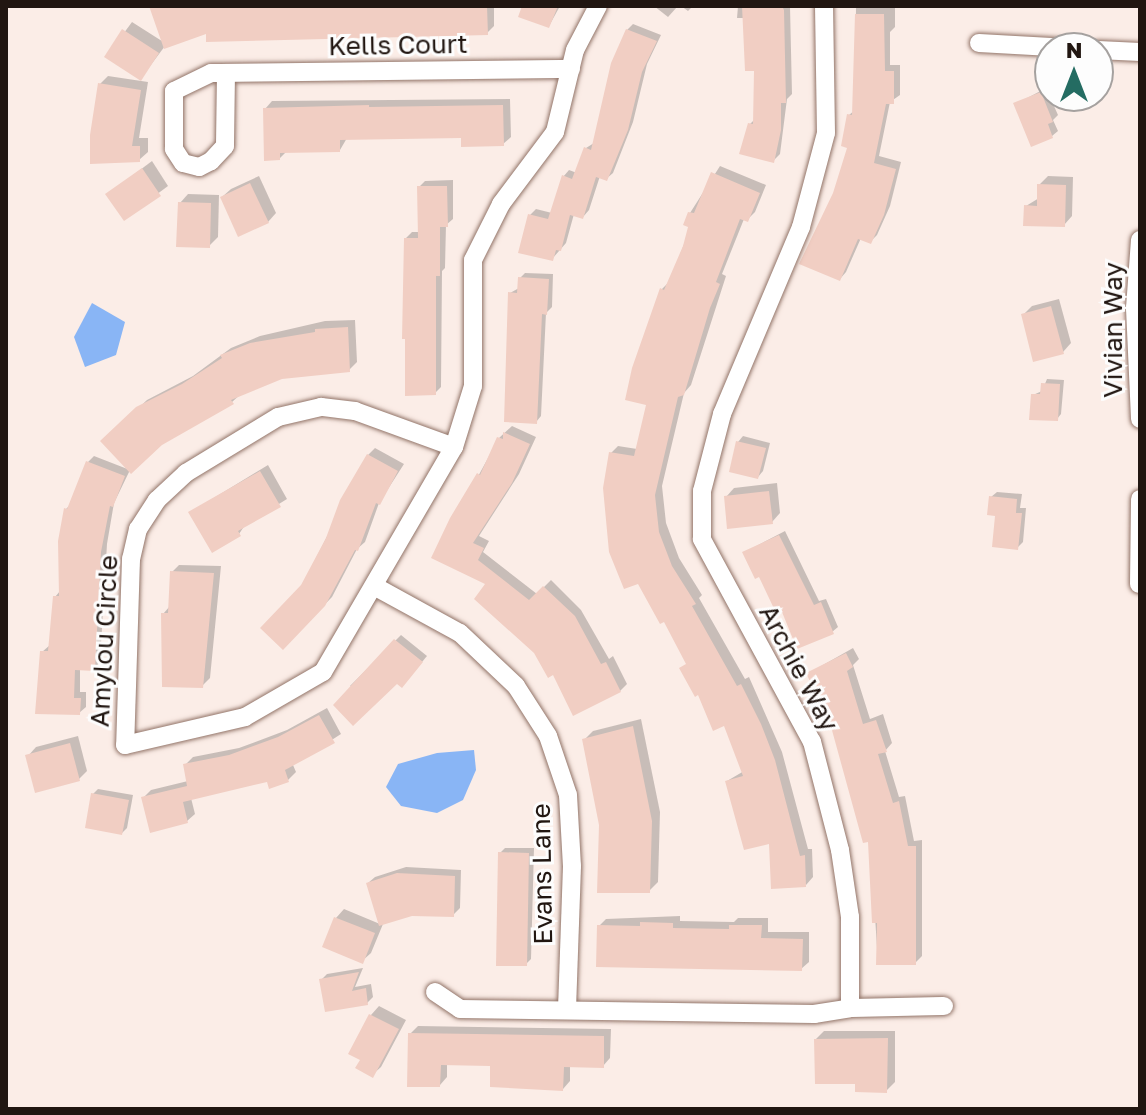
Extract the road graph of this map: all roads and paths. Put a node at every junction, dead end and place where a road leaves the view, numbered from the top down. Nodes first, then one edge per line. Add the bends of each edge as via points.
1 (598, 6) edge
2 (824, 6) edge
3 (979, 43) dead end
4 (1034, 46) edge
5 (1114, 51) edge
6 (1140, 52) edge
7 (571, 69) junction
8 (226, 73) junction
9 (1140, 240) edge
10 (1140, 419) edge
11 (454, 447) junction
12 (1140, 499) edge
13 (1139, 584) edge
14 (374, 586) junction
15 (435, 992) dead end
16 (944, 1006) dead end
17 (850, 1008) junction
18 (567, 1009) junction

1 - 7 street, Amylou Circle
2 - 17 street, Archie Way via 826,133 801,227 722,414 702,491 702,539 812,742 840,850 850,917
3 - 4 street
5 - 6 street
7 - 8 street, Kells Court
7 - 11 street, Amylou Circle via 555,132 501,204 473,260 473,386
8 - 8 street, Kells Court via 225,146 199,167 183,163 174,149 174,91 211,73
9 - 10 street, Vivian Way via 1135,308
11 - 14 street, Amylou Circle
11 - 14 street, Amylou Circle via 355,411 321,407 278,417 176,482 138,529 131,559 125,745 245,717 323,672
12 - 13 street
14 - 18 street, Evans Lane via 460,633 516,686 548,736 568,795 572,866
15 - 18 street via 460,1009
16 - 17 street
17 - 18 street via 814,1014

